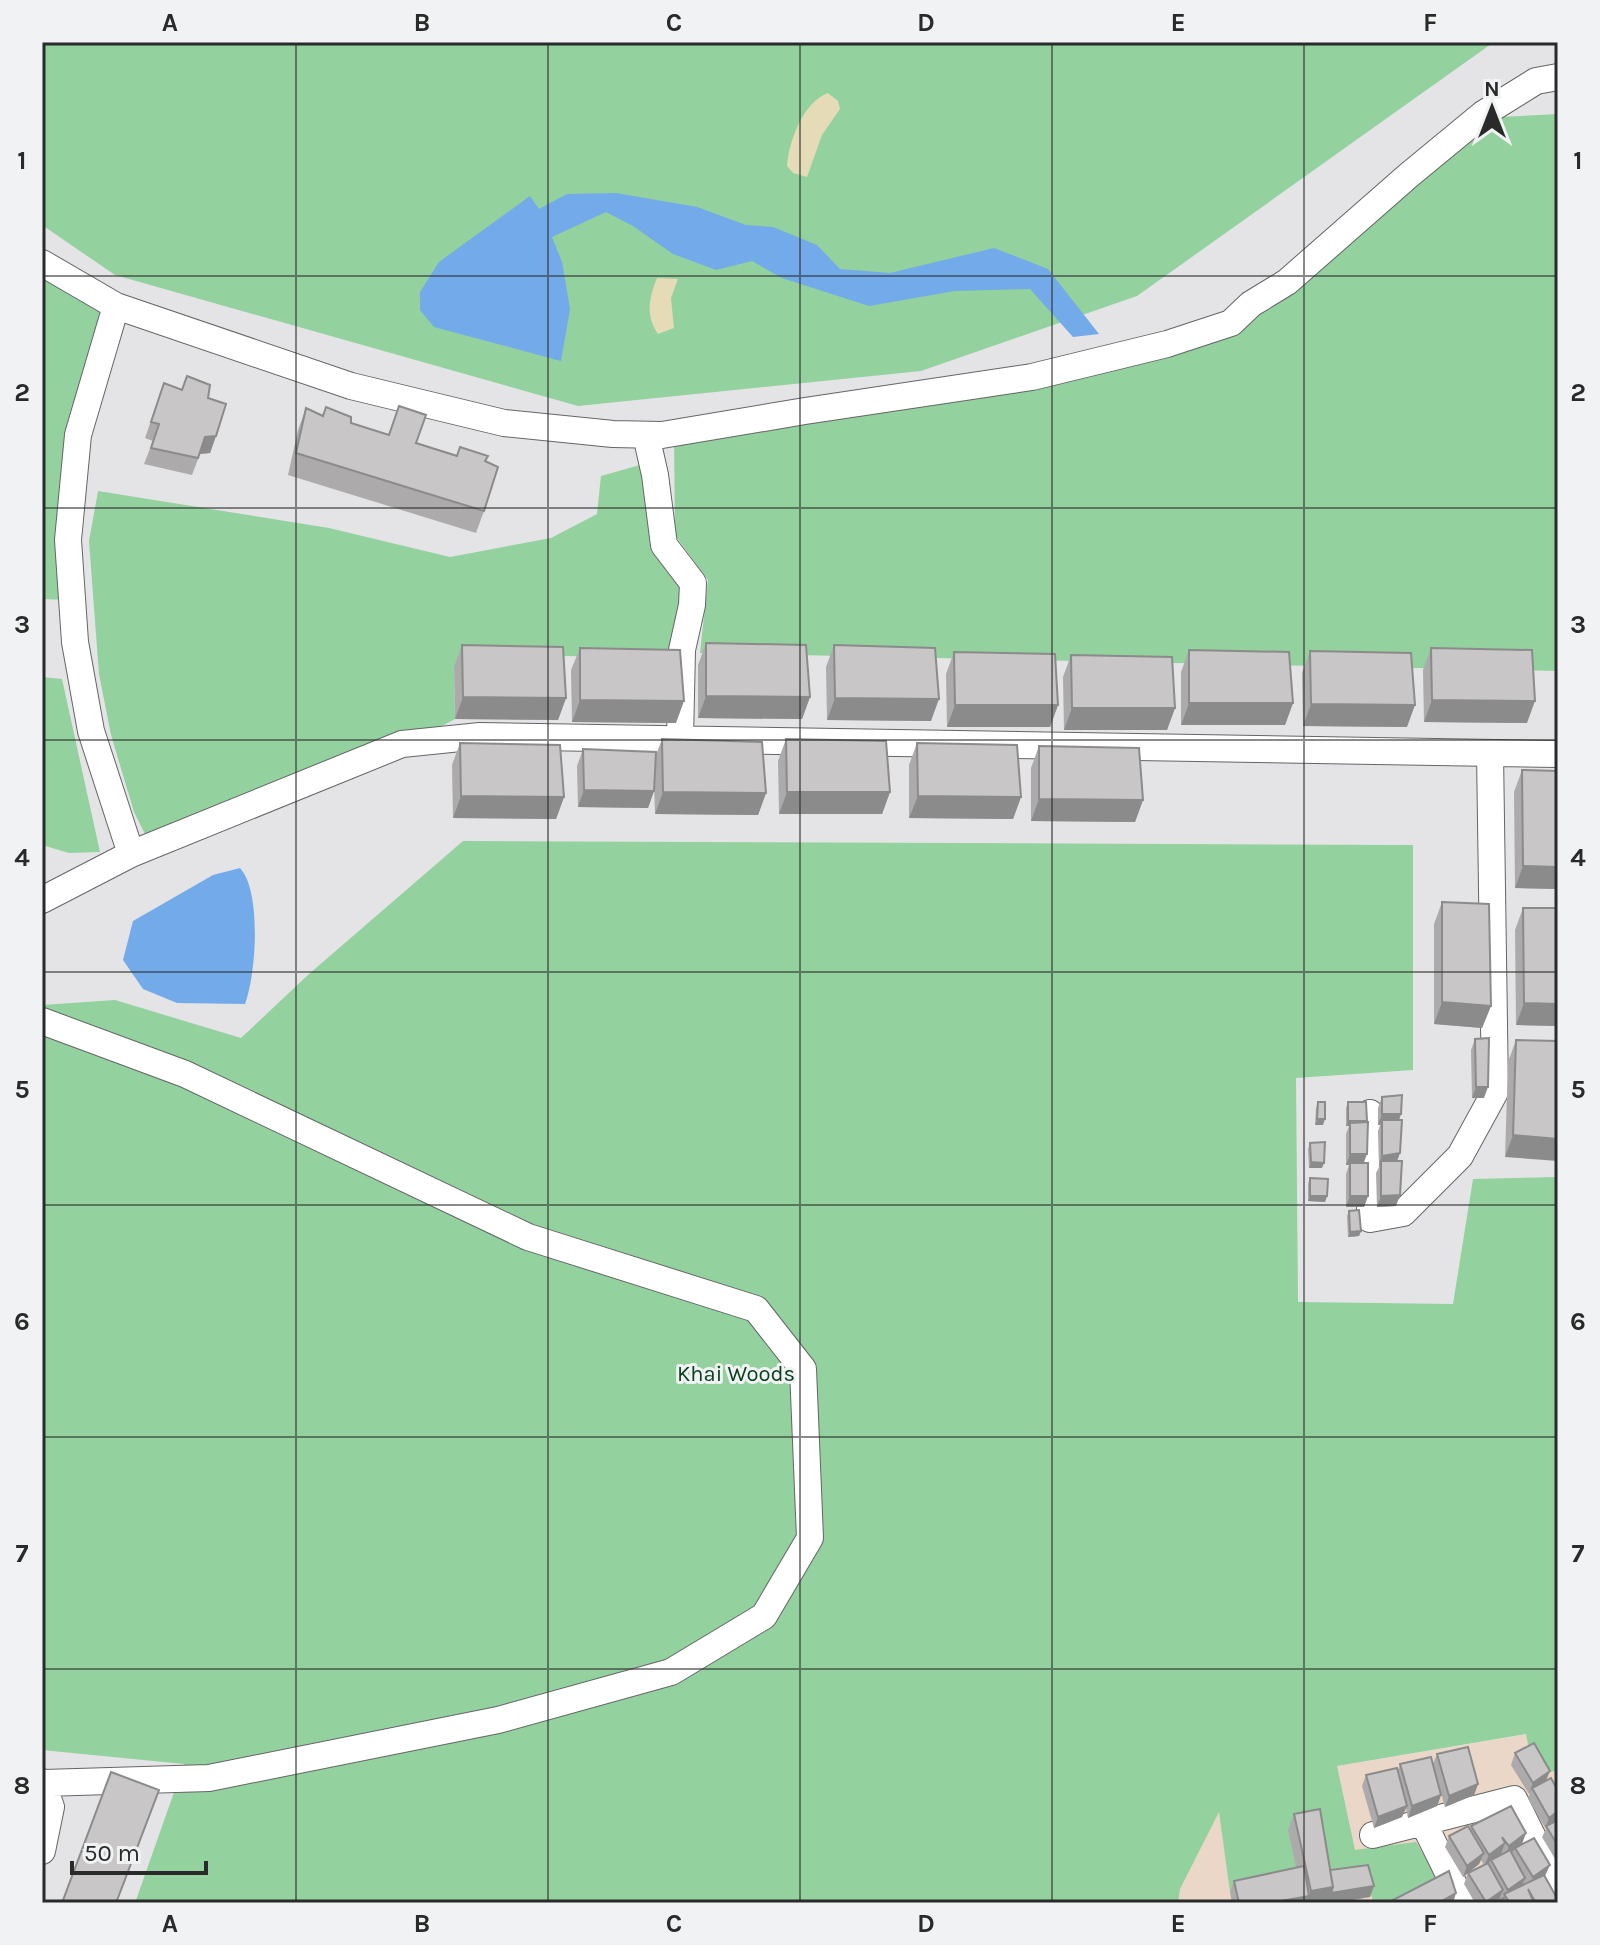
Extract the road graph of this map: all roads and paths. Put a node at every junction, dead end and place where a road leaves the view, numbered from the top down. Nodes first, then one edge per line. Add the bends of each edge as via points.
1 (1558, 77) edge
2 (42, 263) edge
3 (116, 306) junction
4 (646, 435) junction
5 (680, 739) junction
6 (1490, 753) junction
7 (1558, 754) edge
8 (131, 854) junction
9 (42, 900) edge
10 (42, 1021) edge
11 (1370, 1113) edge
12 (43, 1782) edge
13 (1423, 1822) junction
14 (1373, 1835) dead end
15 (42, 1851) edge
16 (1558, 1888) edge
17 (1463, 1903) edge

1 - 4 street via 1536,81 1483,114 1287,282 1231,323 1032,377
2 - 3 street
3 - 4 street via 366,390 504,423
3 - 8 street via 78,435 68,540 75,642 91,731
4 - 5 street via 664,545 693,583 682,650
5 - 6 street
5 - 8 street via 480,736 402,744
6 - 7 street
6 - 11 street via 1495,1092 1460,1156 1403,1213 1370,1219
8 - 9 street
10 - 12 street via 185,1074 528,1237 756,1309 803,1369 810,1538 764,1616 671,1672 498,1720 209,1778
12 - 15 street via 51,1807
13 - 14 street
13 - 16 street via 1514,1799
13 - 17 street

